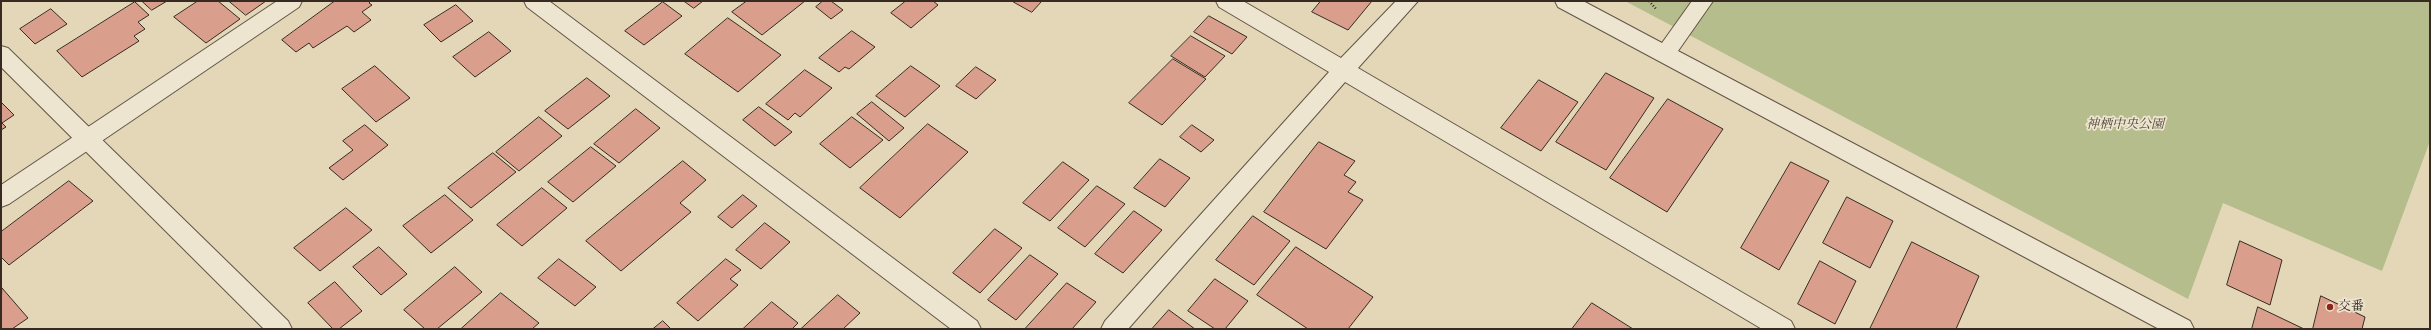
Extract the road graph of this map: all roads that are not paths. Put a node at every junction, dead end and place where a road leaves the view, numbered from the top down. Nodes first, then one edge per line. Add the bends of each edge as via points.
1 (292, 1) edge
2 (534, 1) edge
3 (1226, 1) edge
4 (1408, 1) edge
5 (1566, 1) edge
6 (1703, 1) edge
7 (1, 54) edge
8 (1665, 54) junction
9 (1343, 70) junction
10 (87, 139) junction
11 (1, 197) edge
12 (280, 329) edge
13 (969, 329) edge
14 (1113, 329) edge
15 (1783, 329) edge
16 (2182, 329) edge

1 - 10 street
2 - 13 street
3 - 9 street
4 - 9 street
5 - 8 street
6 - 8 street
7 - 10 street
8 - 16 street
9 - 14 street
9 - 15 street
10 - 11 street
10 - 12 street

